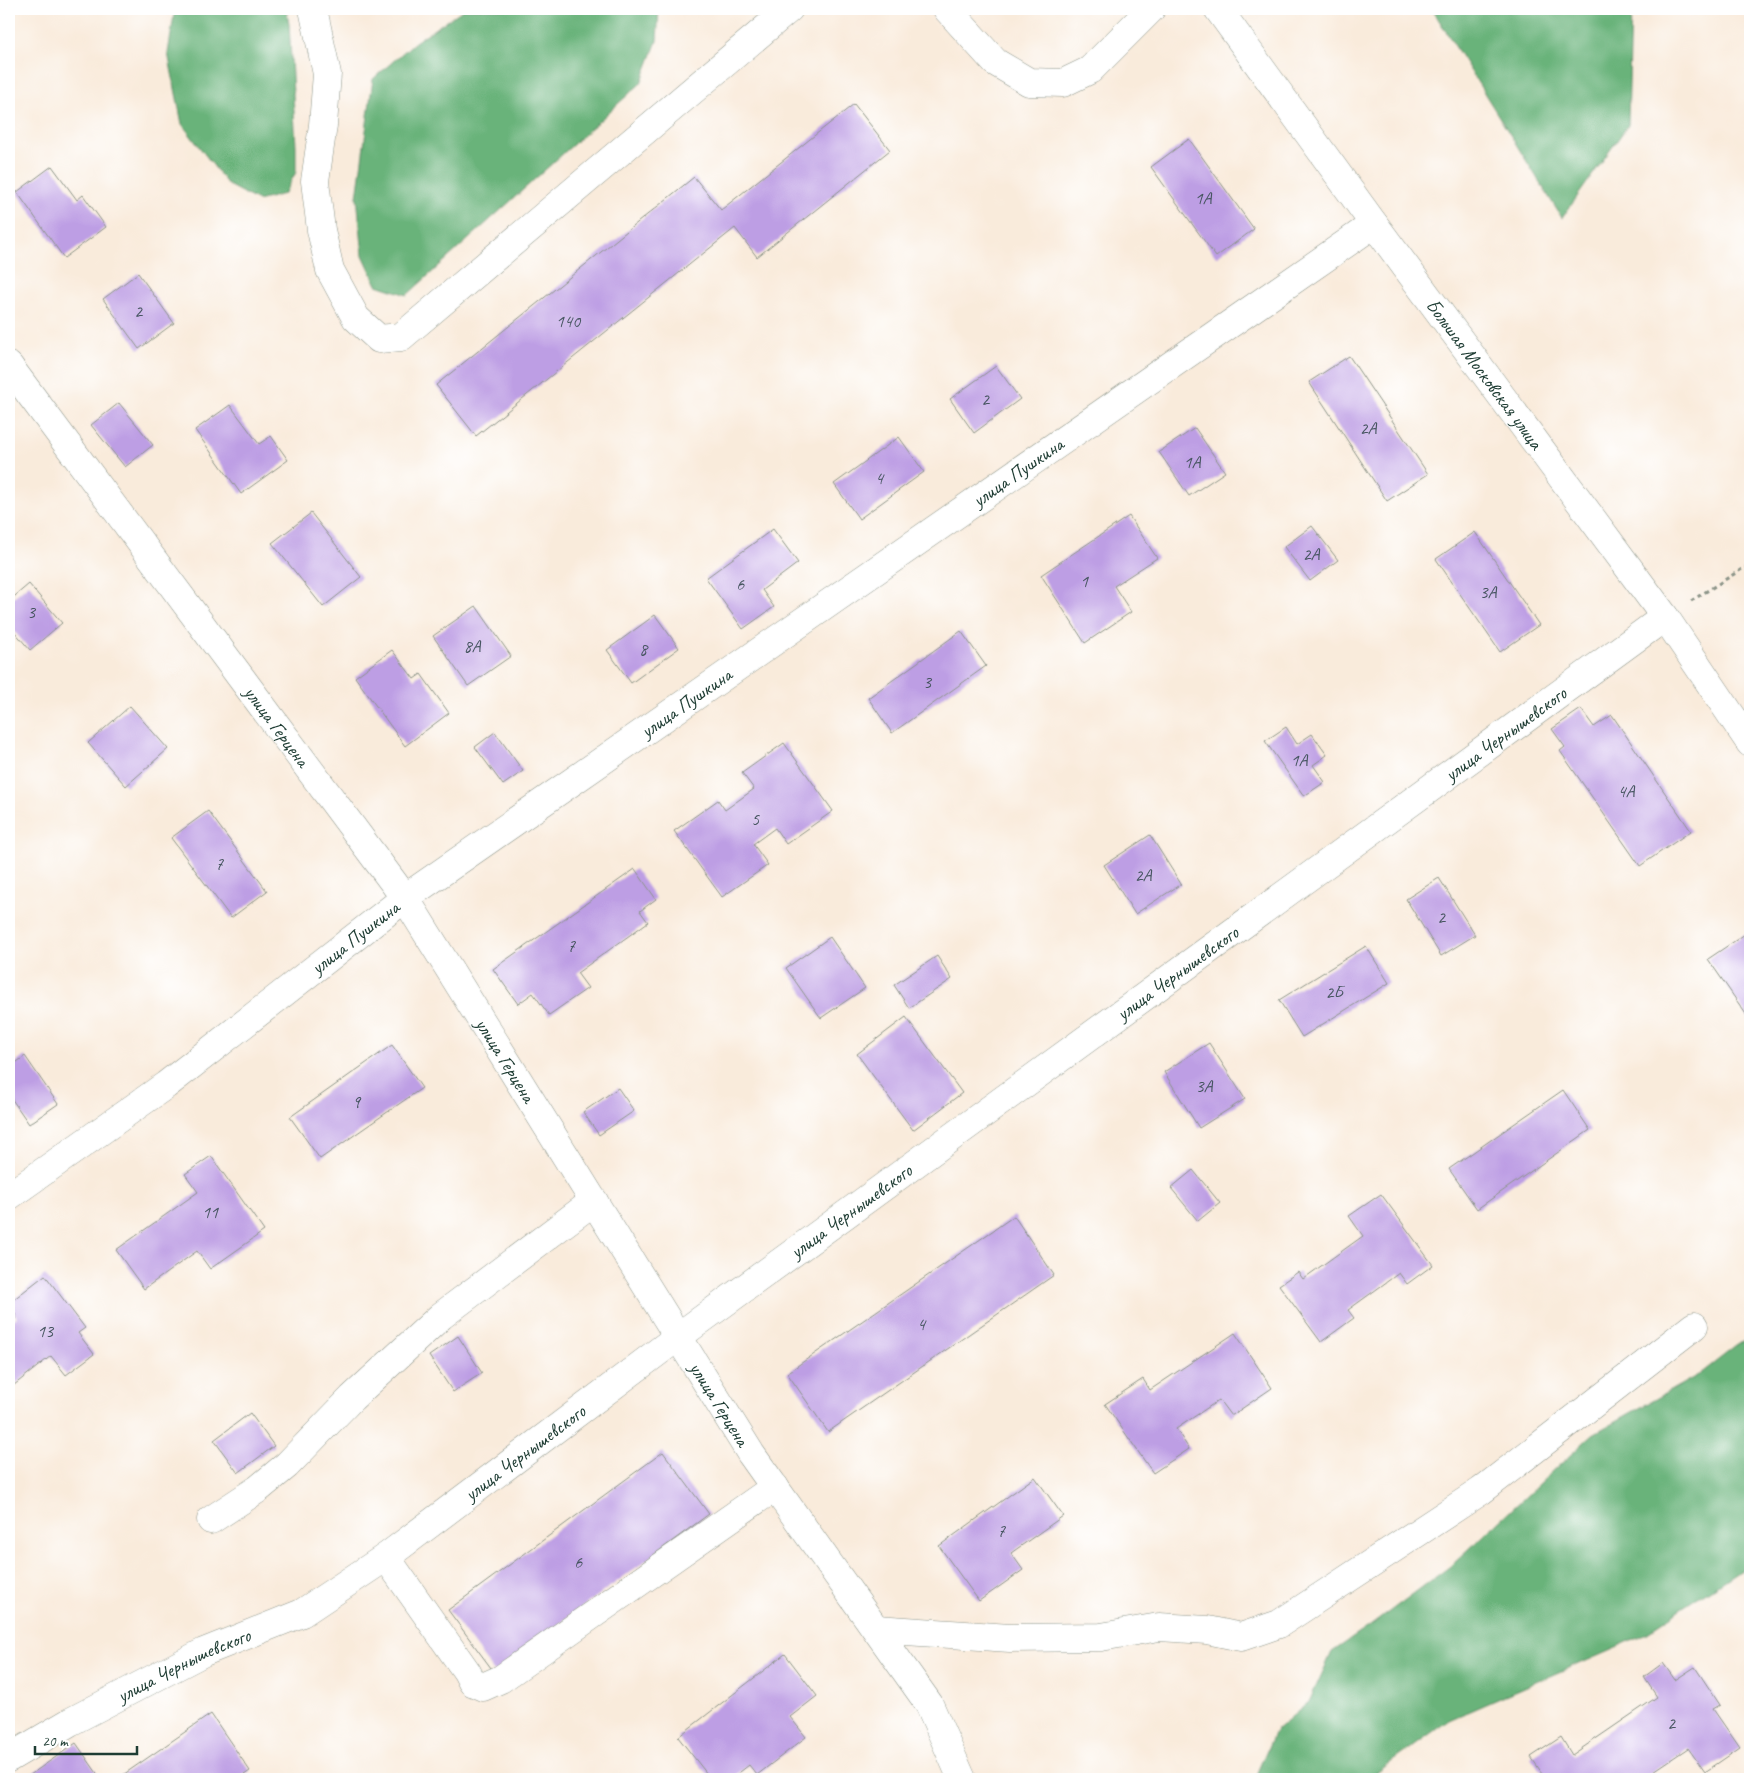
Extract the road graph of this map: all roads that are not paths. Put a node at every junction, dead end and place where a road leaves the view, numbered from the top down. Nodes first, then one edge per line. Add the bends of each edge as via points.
1 (313, 9) edge
2 (789, 9) edge
3 (947, 9) edge
4 (1151, 9) edge
5 (1218, 9) edge
6 (1374, 224) junction
7 (9, 366) edge
8 (1665, 617) junction
9 (1750, 742) edge
10 (405, 898) junction
11 (9, 1196) edge
12 (594, 1201) junction
13 (1694, 1326) dead end
14 (679, 1336) junction
15 (775, 1487) junction
16 (211, 1520) dead end
17 (386, 1557) junction
18 (876, 1629) junction
19 (9, 1758) edge
20 (962, 1779) edge

1 - 2 street via 327,74 315,181 320,230 330,270 351,310 379,339 401,337
3 - 4 street via 994,62 1029,82 1063,83 1090,70
5 - 6 street, Большая Московская улица
6 - 8 street, Большая Московская улица
6 - 10 street, улица Пушкина
7 - 10 street, улица Герцена
8 - 9 street, Большая Московская улица
8 - 14 street, улица Чернышевского
10 - 11 street, улица Пушкина via 166,1085
10 - 12 street, улица Герцена
12 - 14 street, улица Герцена
12 - 16 street via 441,1316 352,1398 287,1466
13 - 18 street via 1481,1491 1279,1624 1241,1638 1207,1630 1159,1627 1101,1636 1010,1638
14 - 15 street, улица Герцена
14 - 17 street, улица Чернышевского
15 - 17 street via 502,1679 483,1687 472,1682
15 - 18 street, улица Герцена
17 - 19 street, улица Чернышевского via 302,1612 204,1652
18 - 20 street, улица Герцена via 929,1704

